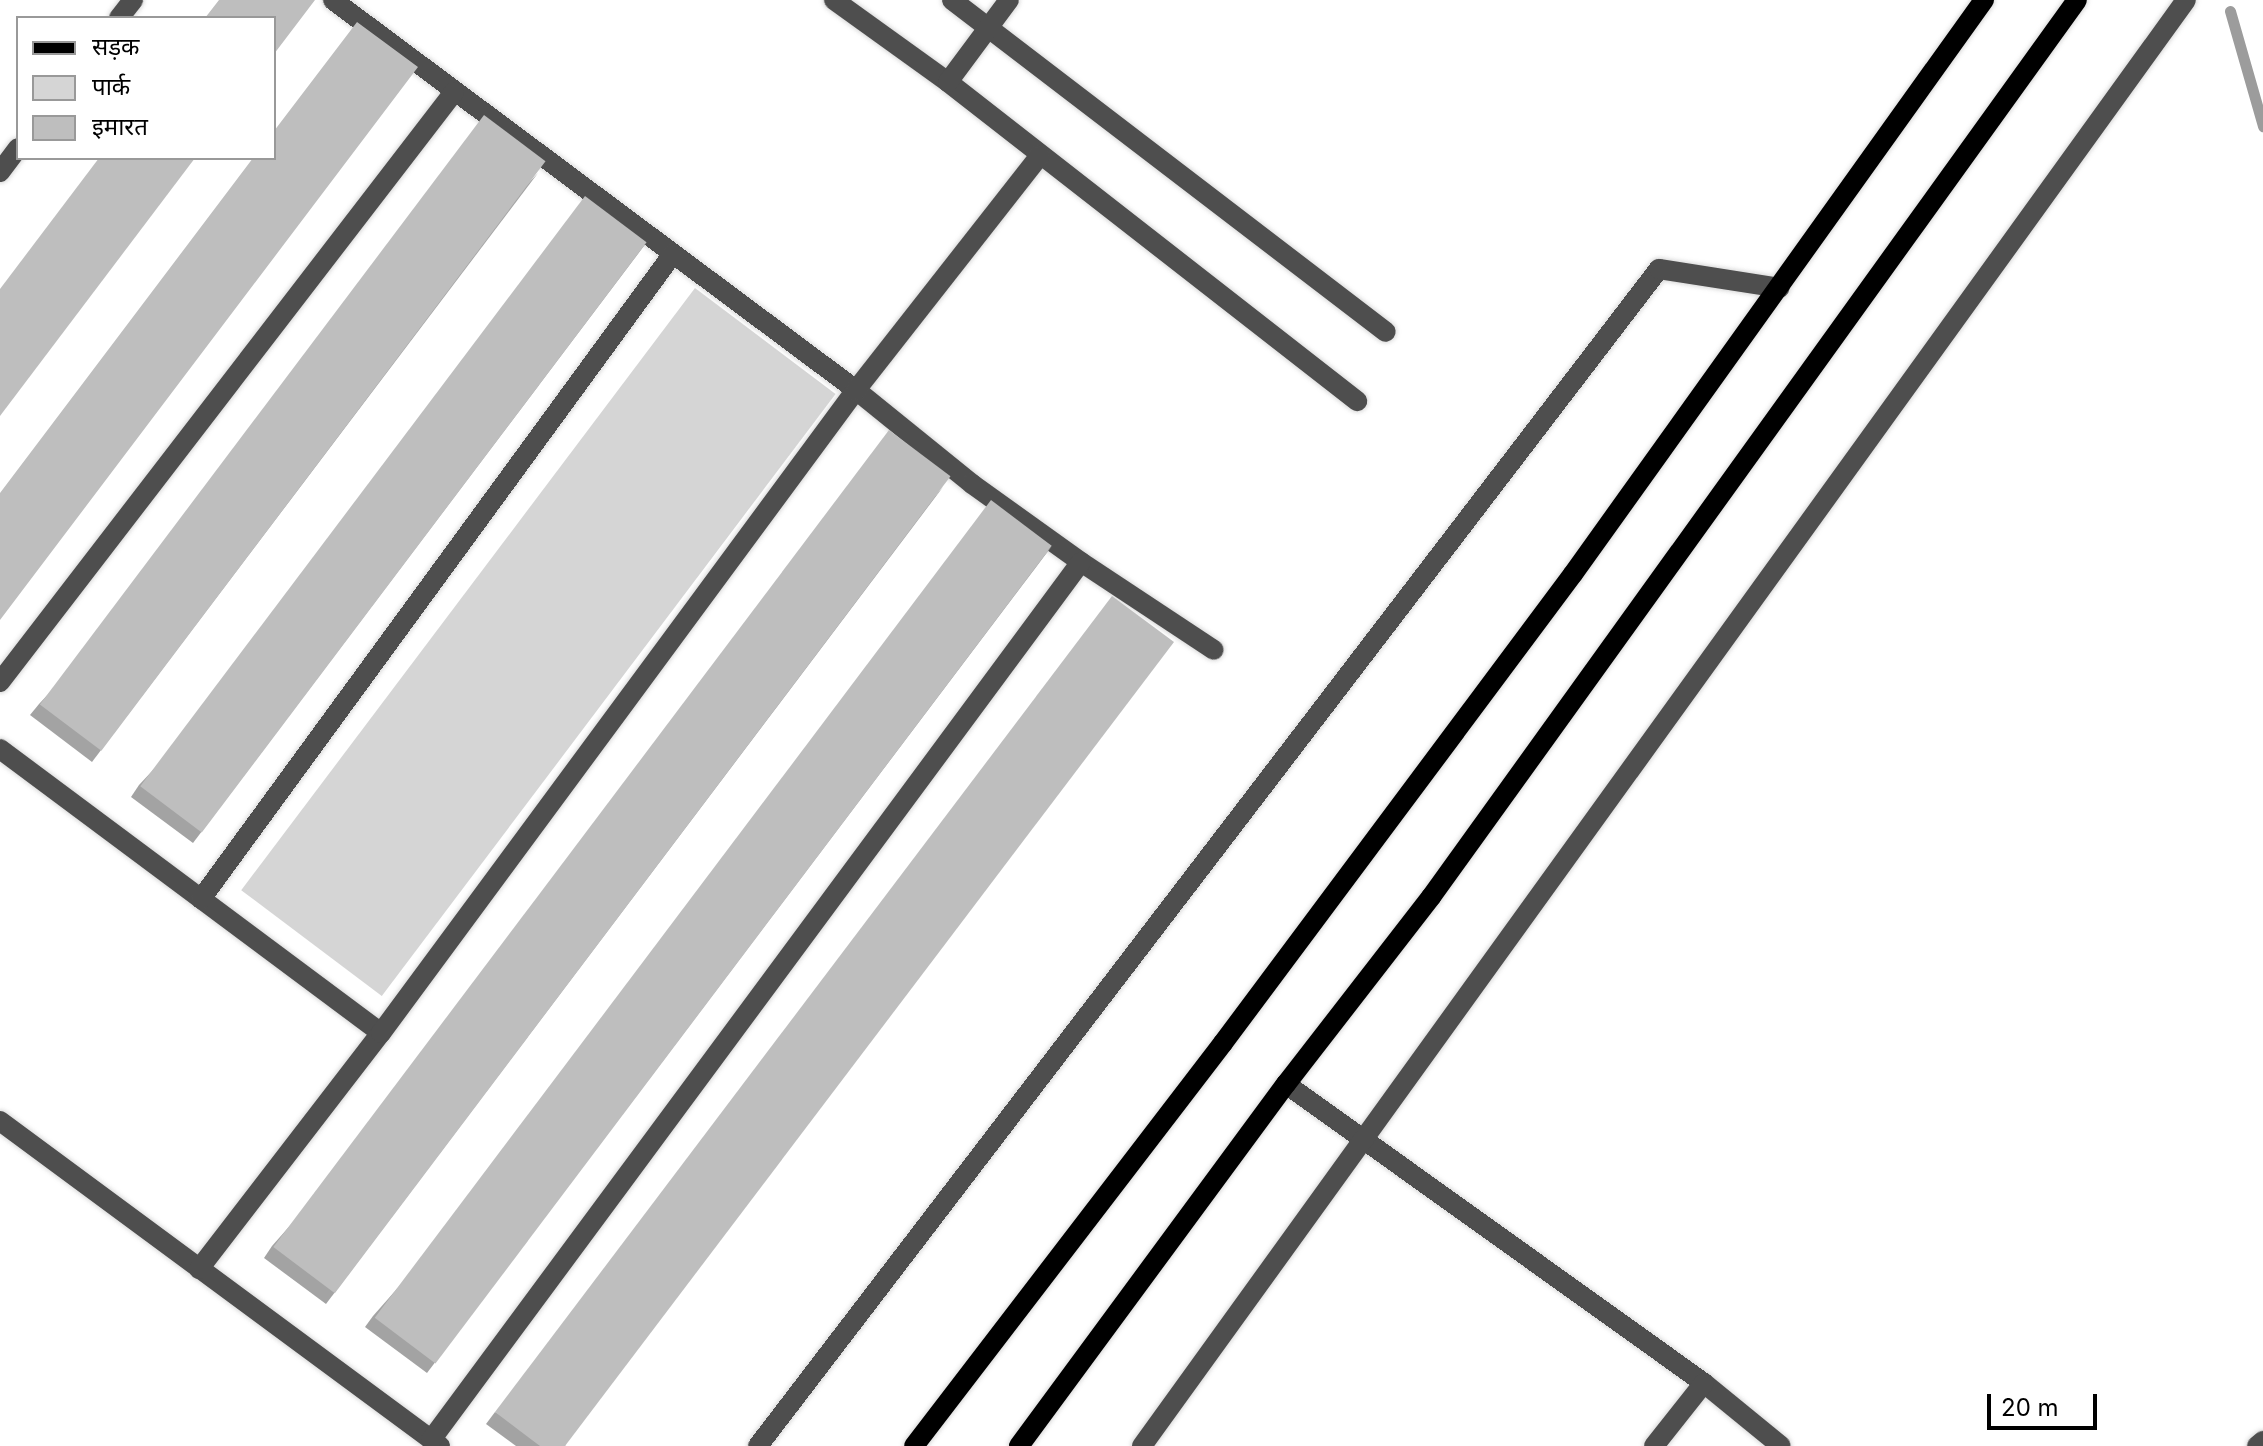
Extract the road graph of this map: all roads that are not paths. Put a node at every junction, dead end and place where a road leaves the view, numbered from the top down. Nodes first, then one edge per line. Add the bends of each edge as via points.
1 (133, 0) edge
2 (333, 0) edge
3 (834, 0) edge
4 (952, 0) edge
5 (1009, 0) edge
6 (1984, 0) edge
7 (2077, 0) edge
8 (2186, 0) edge
9 (121, 16) edge
10 (989, 28) junction
11 (948, 82) junction
12 (454, 92) junction
13 (16, 151) edge
14 (1040, 155) junction
15 (0, 172) edge
16 (672, 255) junction
17 (1780, 288) junction
18 (1386, 332) dead end
19 (856, 390) junction
20 (1357, 401) dead end
21 (1081, 562) junction
22 (1214, 650) dead end
23 (0, 682) edge
24 (0, 749) edge
25 (201, 899) junction
26 (381, 1033) junction
27 (1286, 1084) junction
28 (0, 1121) edge
29 (1363, 1139) junction
30 (199, 1269) junction
31 (1704, 1383) junction
32 (2263, 1441) edge
33 (435, 1443) edge
34 (758, 1446) edge
35 (914, 1446) edge
36 (1019, 1446) edge
37 (1142, 1446) edge
38 (1654, 1446) edge
39 (1781, 1446) edge
40 (2257, 1446) edge

1 - 9 street
2 - 12 street
3 - 11 street
4 - 10 street
5 - 10 street
6 - 17 main road
7 - 27 main road via 1440,884
8 - 29 street
10 - 11 street
10 - 18 street
11 - 14 street
12 - 16 street
12 - 23 street
13 - 15 street
14 - 19 street
14 - 20 street
16 - 19 street
16 - 25 street
17 - 34 street via 1659,269
17 - 35 main road via 1223,1043
19 - 21 street via 972,484
19 - 26 street
21 - 22 street
21 - 33 street
24 - 25 street
25 - 26 street
26 - 30 street
27 - 29 street
27 - 36 main road
28 - 30 street
29 - 31 street
29 - 37 street
30 - 33 street
31 - 38 street
31 - 39 street
32 - 40 street

